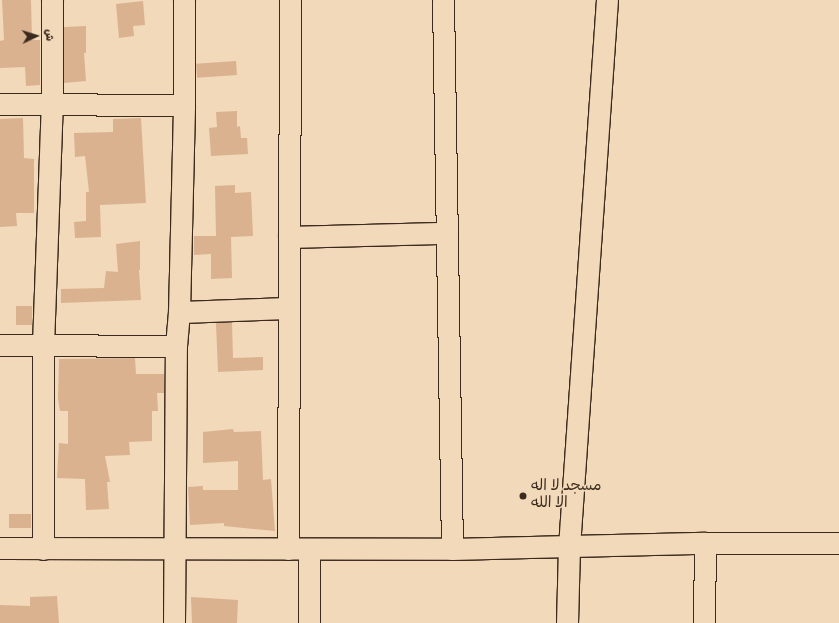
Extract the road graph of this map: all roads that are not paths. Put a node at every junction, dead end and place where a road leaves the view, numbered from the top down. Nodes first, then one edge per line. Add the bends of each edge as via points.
1 (52, 0) edge
2 (184, 0) edge
3 (290, 0) edge
4 (443, 0) edge
5 (607, 0) edge
6 (0, 104) edge
7 (52, 104) junction
8 (184, 105) junction
9 (447, 233) junction
10 (290, 237) junction
11 (289, 308) junction
12 (179, 312) junction
13 (0, 345) edge
14 (44, 345) junction
15 (176, 346) junction
16 (705, 543) junction
17 (839, 543) edge
18 (569, 546) junction
19 (0, 548) edge
20 (42, 548) junction
21 (175, 549) junction
22 (288, 549) junction
23 (309, 549) junction
24 (452, 550) junction
25 (174, 623) edge
26 (309, 623) edge
27 (567, 623) edge
28 (704, 623) edge

1 - 7 street
2 - 8 street
3 - 10 street
4 - 9 street
5 - 18 street
6 - 7 street
7 - 8 street
7 - 14 street
8 - 12 street
9 - 10 street
9 - 24 street
10 - 11 street
11 - 12 street
11 - 22 street
12 - 15 street
13 - 14 street
14 - 15 street
14 - 20 street
15 - 21 street
16 - 17 street
16 - 18 street
16 - 28 street
18 - 24 street
18 - 27 street
19 - 20 street
20 - 21 street
21 - 22 street
21 - 25 street
22 - 23 street
23 - 24 street
23 - 26 street

